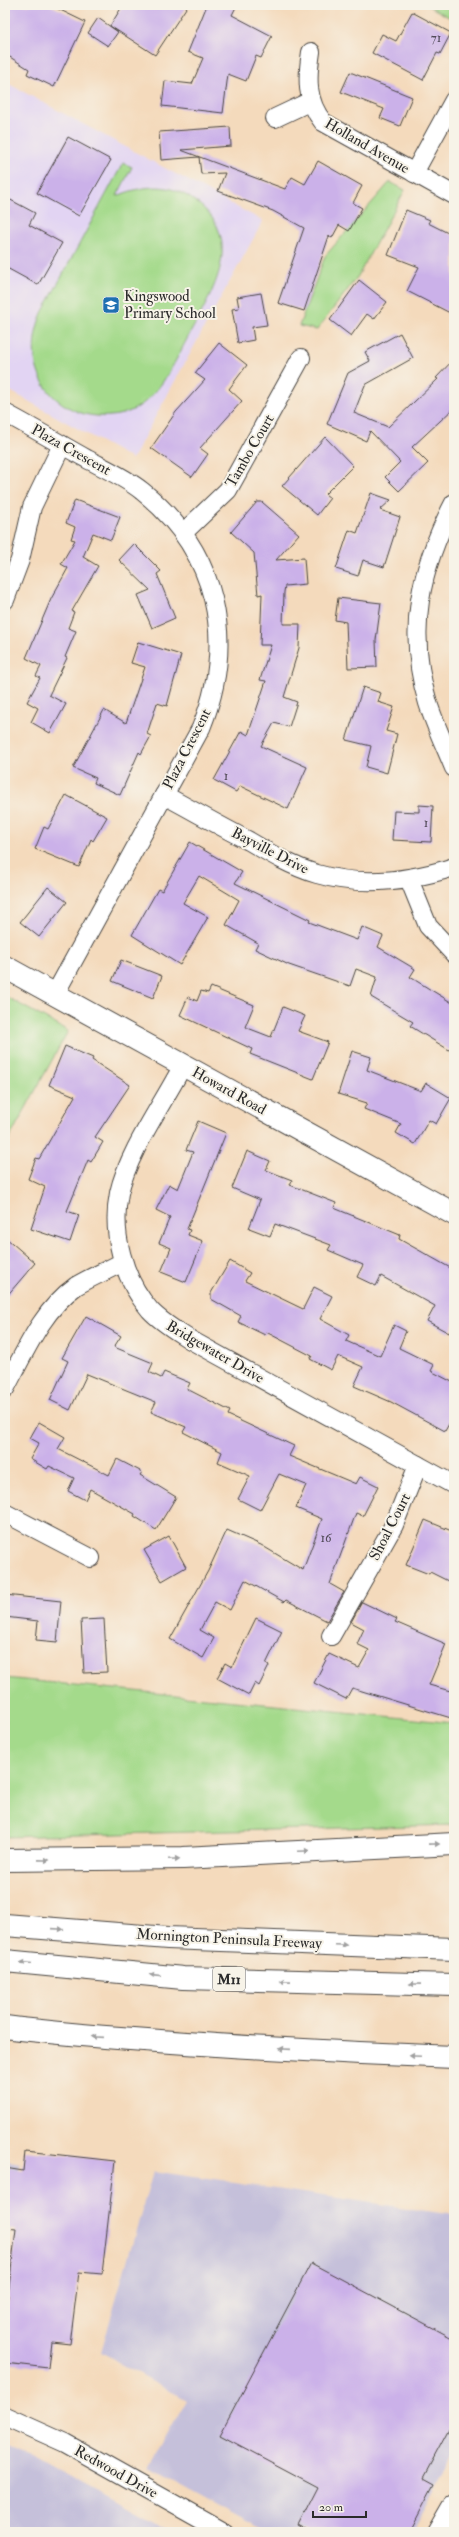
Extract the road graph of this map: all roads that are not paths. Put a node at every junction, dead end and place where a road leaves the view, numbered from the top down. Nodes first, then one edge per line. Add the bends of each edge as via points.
1 (311, 52) dead end
2 (454, 100) edge
3 (311, 101) junction
4 (275, 118) dead end
5 (414, 174) junction
6 (454, 195) edge
7 (301, 358) dead end
8 (5, 413) edge
9 (62, 445) junction
10 (454, 503) edge
11 (183, 533) junction
12 (5, 600) edge
13 (454, 768) edge
14 (164, 795) junction
15 (454, 867) edge
16 (409, 879) junction
17 (454, 954) edge
18 (5, 967) edge
19 (54, 994) junction
20 (183, 1065) junction
21 (454, 1214) edge
22 (123, 1262) junction
23 (5, 1389) edge
24 (418, 1465) junction
25 (454, 1485) edge
26 (5, 1513) edge
27 (91, 1558) dead end
28 (331, 1636) dead end
29 (454, 1844) edge
30 (5, 1860) edge
31 (5, 1925) edge
32 (454, 1949) edge
33 (5, 1961) edge
34 (454, 1985) edge
35 (5, 2027) edge
36 (454, 2057) edge
37 (5, 2416) edge
38 (454, 2506) edge
39 (224, 2532) edge
40 (439, 2532) edge

1 - 3 street, Holland Avenue via 308,70
2 - 5 street
3 - 4 street
3 - 5 street, Holland Avenue via 323,122
5 - 6 street, Holland Avenue
7 - 11 street, Tambo Court via 228,490
8 - 9 street, Plaza Crescent
9 - 11 street, Plaza Crescent via 141,490 162,508
9 - 12 street via 32,507 20,560
10 - 13 street via 428,560 418,608 417,634 418,655 428,703
11 - 14 street, Plaza Crescent via 202,563 211,587 220,642 219,665 216,687 201,728
14 - 16 street, Bayville Drive via 270,853 317,874 366,881
14 - 19 street, Plaza Crescent
15 - 16 street, Bayville Drive
16 - 17 street via 428,926
18 - 19 main road, Howard Road
19 - 20 main road, Howard Road
20 - 21 main road, Howard Road
20 - 22 street, Bridgewater Drive via 133,1157 119,1193 117,1237
22 - 23 street via 77,1286 61,1299 36,1333
22 - 24 street, Bridgewater Drive via 141,1299 164,1323
24 - 25 street, Bridgewater Drive
24 - 28 street, Shoal Court via 394,1525
26 - 27 street
30 -> 29 main road via 183,1858
31 -> 32 main road, Mornington Peninsula Freeway via 168,1938
34 -> 33 main road, M11 via 183,1978
36 -> 35 main road via 136,2040
37 - 39 street, Redwood Drive via 65,2443
38 - 40 main road

